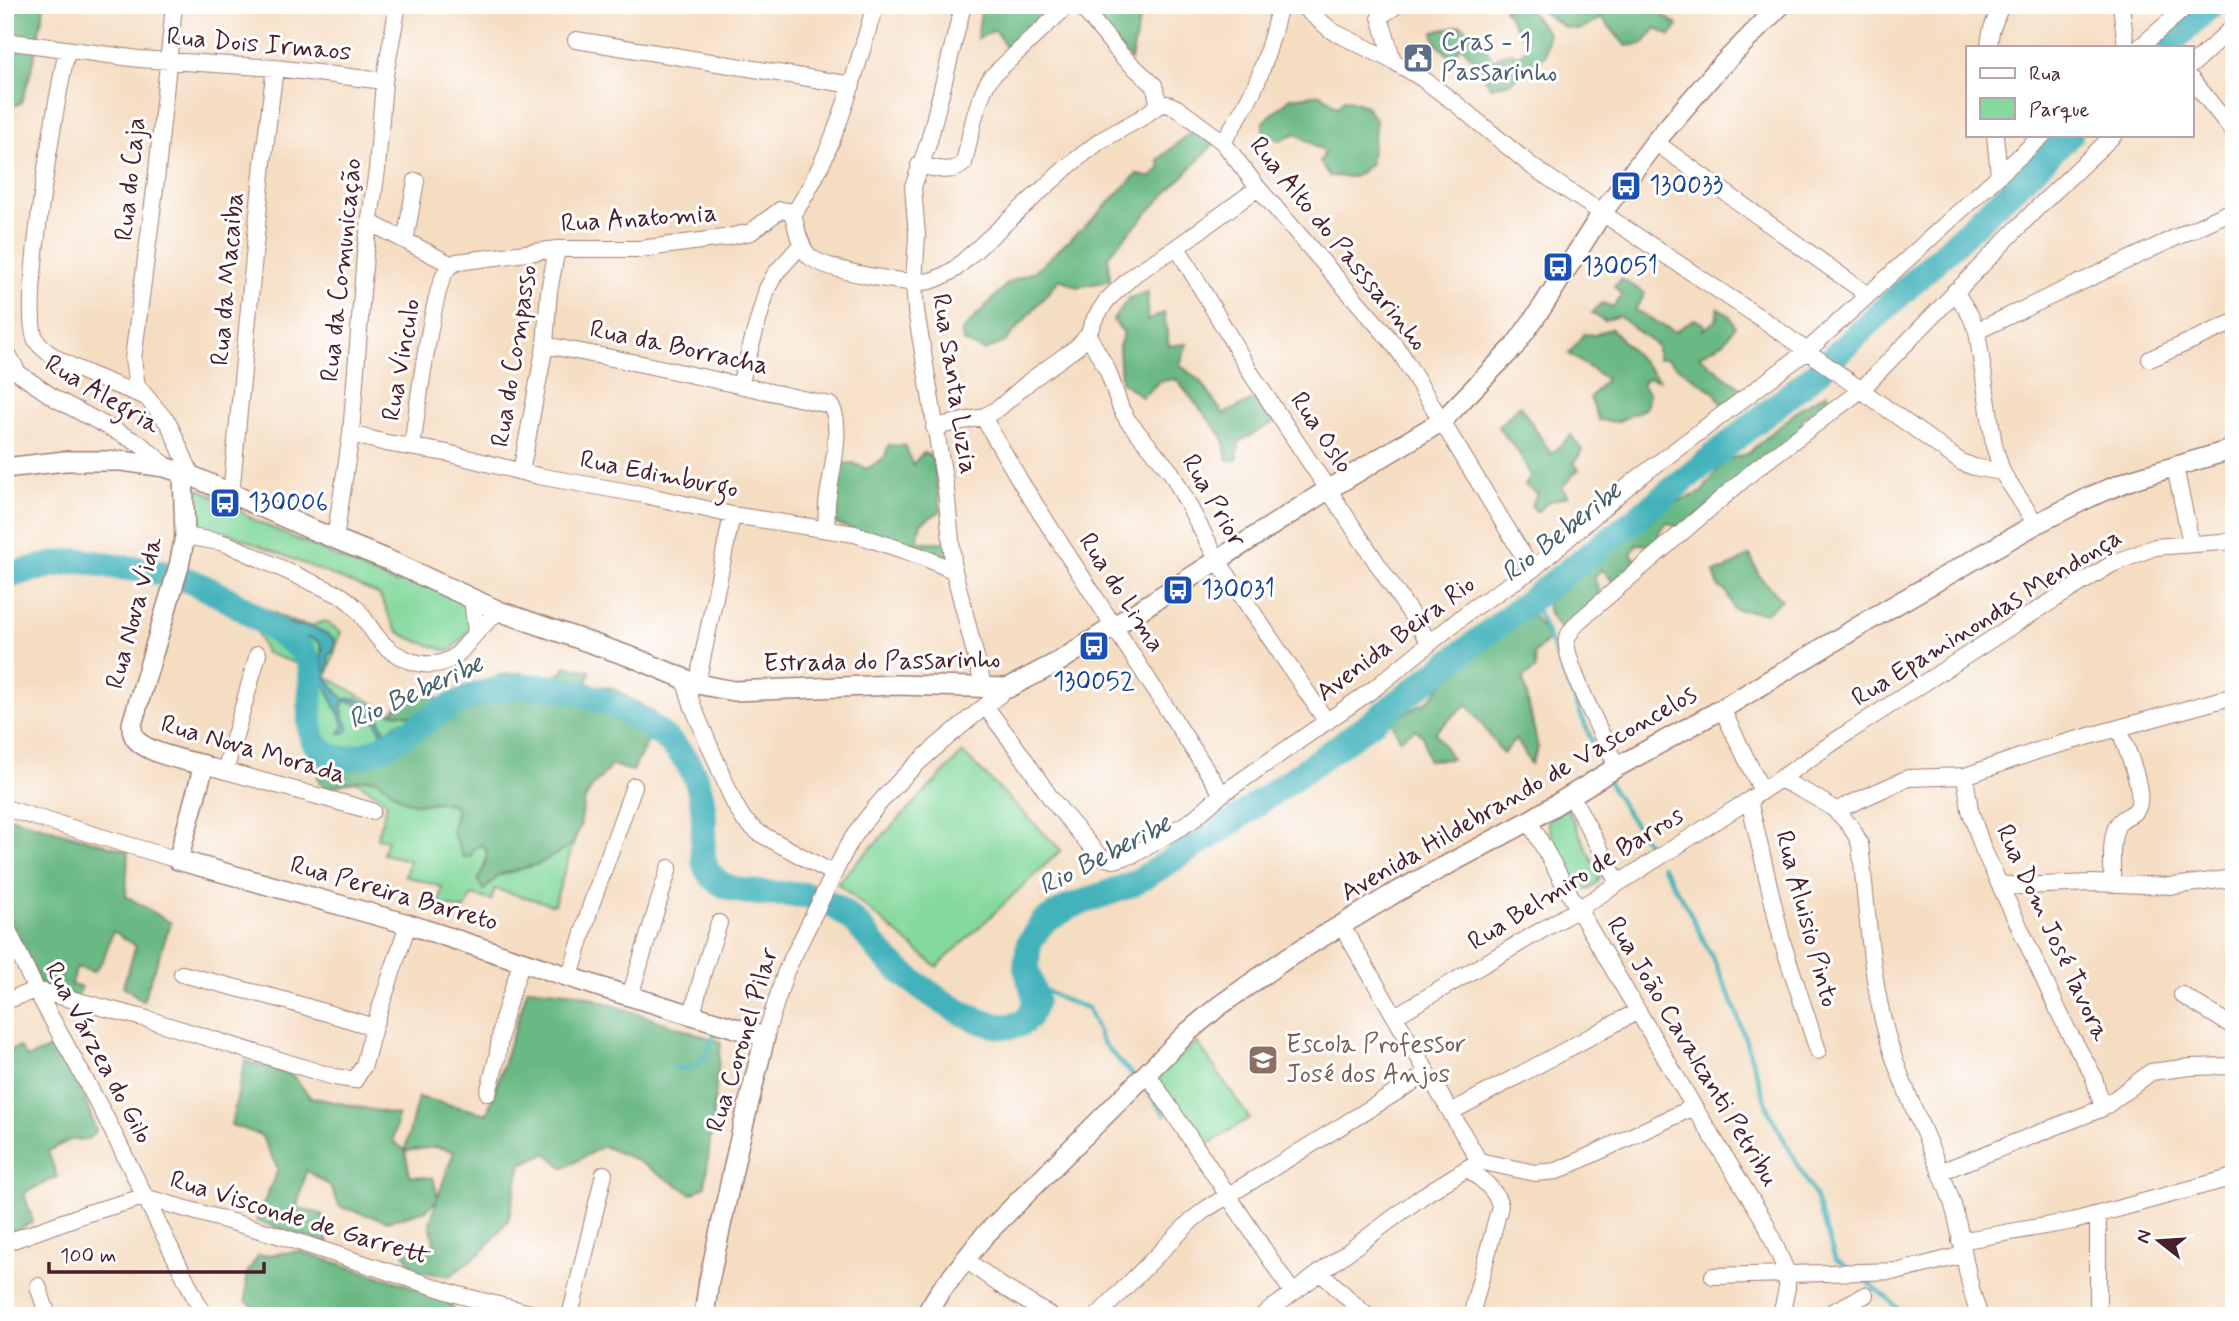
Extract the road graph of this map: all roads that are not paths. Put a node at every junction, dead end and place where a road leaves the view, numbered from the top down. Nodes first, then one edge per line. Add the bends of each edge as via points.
1 (174, 5) edge
2 (398, 5) edge
3 (874, 5) edge
4 (963, 5) edge
5 (1068, 5) edge
6 (1080, 5) edge
7 (1280, 5) edge
8 (1301, 5) edge
9 (1397, 5) edge
10 (1781, 5) edge
11 (2001, 5) edge
12 (2121, 5) edge
13 (2188, 5) edge
14 (2234, 26) edge
15 (576, 40) dead end
16 (5, 41) edge
17 (1989, 46) edge
18 (2126, 46) edge
19 (2141, 46) edge
20 (67, 51) junction
21 (168, 61) junction
22 (1393, 61) junction
23 (2194, 63) edge
24 (275, 68) junction
25 (384, 81) junction
26 (2194, 82) edge
27 (852, 85) junction
28 (1159, 104) junction
29 (2234, 132) edge
30 (1995, 136) edge
31 (2042, 136) edge
32 (2113, 136) edge
33 (1223, 142) junction
34 (1655, 142) junction
35 (919, 165) junction
36 (1999, 175) junction
37 (416, 181) dead end
38 (1258, 188) junction
39 (2234, 209) edge
40 (1602, 213) junction
41 (793, 215) junction
42 (369, 222) junction
43 (405, 241) junction
44 (802, 243) junction
45 (1177, 247) junction
46 (557, 249) junction
47 (452, 265) junction
48 (914, 283) junction
49 (1955, 292) junction
50 (1868, 295) junction
51 (2234, 322) edge
52 (1977, 331) junction
53 (1088, 335) junction
54 (545, 345) junction
55 (5, 348) edge
56 (1811, 354) junction
57 (133, 359) joint
58 (2150, 359) dead end
59 (12, 371) edge
60 (740, 385) junction
61 (1855, 386) junction
62 (144, 396) junction
63 (983, 417) junction
64 (1442, 421) junction
65 (934, 427) junction
66 (351, 434) junction
67 (412, 447) junction
68 (2234, 449) edge
69 (2175, 467) junction
70 (5, 468) edge
71 (520, 472) junction
72 (2002, 472) junction
73 (182, 473) junction
74 (1329, 489) junction
75 (231, 494) junction
76 (732, 515) junction
77 (2036, 524) junction
78 (826, 529) junction
79 (185, 536) junction
80 (335, 540) junction
81 (2234, 541) edge
82 (2192, 543) junction
83 (1218, 561) junction
84 (1532, 569) junction
85 (954, 571) junction
86 (471, 598) junction
87 (499, 611) junction
88 (1114, 628) junction
89 (476, 633) junction
90 (1430, 643) junction
91 (258, 654) dead end
92 (690, 681) junction
93 (2234, 696) edge
94 (985, 697) junction
95 (1722, 709) junction
96 (1327, 722) junction
97 (132, 724) joint
98 (2119, 728) junction
99 (204, 765) junction
100 (225, 771) junction
101 (1610, 771) junction
102 (1965, 776) junction
103 (1780, 779) junction
104 (634, 786) dead end
105 (1222, 794) junction
106 (1571, 795) junction
107 (1755, 796) junction
108 (5, 808) edge
109 (1837, 810) junction
110 (372, 811) dead end
111 (1529, 821) junction
112 (1101, 857) joint
113 (178, 860) junction
114 (669, 868) dead end
115 (834, 874) junction
116 (2234, 878) edge
117 (1618, 883) junction
118 (1999, 884) junction
119 (2112, 884) junction
120 (1578, 909) junction
121 (719, 923) dead end
122 (5, 924) edge
123 (408, 924) junction
124 (1342, 926) junction
125 (522, 960) junction
126 (182, 974) dead end
127 (570, 977) junction
128 (36, 990) junction
129 (2182, 995) dead end
130 (630, 996) junction
131 (5, 1001) edge
132 (1638, 1011) junction
133 (692, 1015) junction
134 (1395, 1016) junction
135 (374, 1027) junction
136 (2234, 1027) edge
137 (765, 1037) junction
138 (1818, 1051) dead end
139 (2234, 1063) edge
140 (1428, 1073) junction
141 (1141, 1079) junction
142 (488, 1093) dead end
143 (1694, 1107) junction
144 (2103, 1108) junction
145 (1451, 1112) junction
146 (1473, 1165) junction
147 (1940, 1172) junction
148 (604, 1174) dead end
149 (2234, 1177) edge
150 (1228, 1194) junction
151 (144, 1197) junction
152 (2098, 1214) junction
153 (5, 1243) edge
154 (1962, 1248) junction
155 (965, 1259) junction
156 (1320, 1272) junction
157 (1787, 1272) junction
158 (1713, 1276) dead end
159 (38, 1286) dead end
160 (1292, 1292) junction
161 (1866, 1295) dead end
162 (48, 1316) edge
163 (204, 1316) edge
164 (542, 1316) edge
165 (570, 1316) edge
166 (704, 1316) edge
167 (925, 1316) edge
168 (1051, 1316) edge
169 (1097, 1316) edge
170 (1262, 1316) edge
171 (1367, 1316) edge
172 (1473, 1316) edge
173 (1781, 1316) edge
174 (1825, 1316) edge
175 (1980, 1316) edge
176 (2098, 1316) edge

1 - 21 street, Rua do Caja
2 - 25 street, Rua da Comunicação
3 - 27 street
4 - 35 street, Rua Santa Luzia
5 - 35 street via 991,77 978,105 964,163 950,170
6 - 28 street via 1154,85
7 - 33 street via 1256,83
8 - 22 street via 1332,31
9 - 22 street via 1380,17
10 - 34 street, Estrada do Passarinho
11 - 17 street
12 - 18 street
13 - 19 street
14 - 23 street
15 - 27 street
16 - 20 street, Rua Dois Irmaos
20 - 21 street, Rua Dois Irmaos
20 - 62 street via 37,244 33,329 43,348 67,363
21 - 24 street, Rua Dois Irmaos
21 - 57 street, Rua do Caja
22 - 40 street via 1437,89 1534,168
24 - 25 street, Rua Dois Irmaos
24 - 75 street, Rua da Macaiba
25 - 42 street, Rua da Comunicação
26 - 29 street
27 - 41 street via 826,157
28 - 33 street, Rua Alto do Passsarinho via 1177,108
28 - 48 street via 1078,158 954,269 930,282
30 - 36 street
31 - 36 street, Avenida Beira Rio
32 - 49 street
33 - 38 street, Rua Alto do Passsarinho
34 - 40 street, Estrada do Passarinho
34 - 50 street
35 - 48 street, Rua Santa Luzia via 913,187
36 - 50 street, Avenida Beira Rio
37 - 43 street
38 - 45 street
38 - 64 street, Rua Alto do Passsarinho via 1388,337
39 - 52 street
40 - 56 street
40 - 64 street, Estrada do Passarinho via 1514,347
41 - 44 street
41 - 46 street, Rua Anatomia via 780,210 751,232 723,238 640,249
42 - 43 street
42 - 66 street, Rua da Comunicação
43 - 47 street
44 - 48 street via 820,264
44 - 60 street via 767,289
45 - 53 street via 1124,283 1101,309
45 - 74 street, Rua Oslo via 1252,375
46 - 47 street, Rua Anatomia
46 - 54 street, Rua do Compasso
47 - 67 street, Rua Vinculo via 441,281
48 - 65 street, Rua Santa Luzia
49 - 52 street
49 - 61 street
50 - 56 street, Avenida Beira Rio
51 - 58 street
52 - 72 street
53 - 63 street
53 - 83 street, Rua Prior via 1108,371 1121,409 1171,471
54 - 60 street, Rua da Borracha
54 - 71 street, Rua do Compasso
55 - 59 street
56 - 61 street
56 - 84 street, Avenida Beira Rio via 1633,482
57 - 62 street, Rua Alegria via 137,386
59 - 73 street, Rua Alegria via 141,444
60 - 78 street, Rua da Borracha via 830,405 835,414 835,458
61 - 72 street via 1961,462
61 - 101 street via 1579,621 1567,640 1567,650
62 - 73 street, Rua Alegria via 169,424
63 - 65 street
63 - 88 street, Rua do Lima
64 - 74 street, Estrada do Passarinho
64 - 84 street, Rua Alto do Passsarinho
65 - 85 street, Rua Santa Luzia
66 - 67 street, Rua Edimburgo
66 - 80 street, Rua da Comunicação
67 - 71 street, Rua Edimburgo
68 - 69 street, Avenida Hildebrando de Vasconcelos
69 - 77 street, Avenida Hildebrando de Vasconcelos via 2092,496
69 - 82 street
70 - 73 street, Estrada do Passarinho via 90,461 146,464
71 - 76 street, Rua Edimburgo
72 - 77 street
73 - 75 street, Estrada do Passarinho
73 - 79 street, Rua Nova Vida
74 - 83 street, Estrada do Passarinho
74 - 90 street, Rua Oslo
75 - 80 street, Estrada do Passarinho
76 - 78 street, Rua Edimburgo
76 - 92 street
77 - 95 street, Avenida Hildebrando de Vasconcelos
78 - 85 street, Rua Edimburgo via 888,544
79 - 89 street via 232,546 342,596 356,606 383,644 405,660 449,660
79 - 97 street, Rua Nova Vida
80 - 86 street, Estrada do Passarinho
81 - 82 street, Rua Epaminondas Mendonça
82 - 103 street, Rua Epaminondas Mendonça via 2155,547 2112,564
83 - 88 street, Estrada do Passarinho
83 - 96 street, Rua Prior
84 - 90 street, Avenida Beira Rio
85 - 94 street, Rua Santa Luzia
86 - 87 street, Estrada do Passarinho
86 - 89 street
87 - 89 street
87 - 92 street, Estrada do Passarinho
88 - 94 street, Estrada do Passarinho via 1060,661
88 - 105 street, Rua do Lima
90 - 96 street, Avenida Beira Rio
91 - 100 street
92 - 94 street, Estrada do Passarinho via 734,691 896,685
92 - 115 street via 704,731 744,820
93 - 98 street
94 - 112 street, Rua Santa Luzia via 1052,800
94 - 115 street, Rua Coronel Pilar via 859,828
95 - 101 street, Avenida Hildebrando de Vasconcelos
95 - 107 street, Rua Aluisio Pinto
96 - 105 street, Avenida Beira Rio
97 - 99 street, Rua Nova Morada via 140,743
98 - 102 street
98 - 119 street via 2139,801 2136,810 2118,824
99 - 100 street, Rua Nova Morada
99 - 113 street
100 - 110 street, Rua Nova Morada
101 - 106 street, Avenida Hildebrando de Vasconcelos
102 - 109 street via 1908,778
102 - 118 street, Rua Dom José Tavora via 1970,810
103 - 107 street, Rua Belmiro de Barros
103 - 109 street
104 - 127 street
105 - 112 street, Avenida Beira Rio via 1191,821 1135,854 1114,860
106 - 111 street, Avenida Hildebrando de Vasconcelos
106 - 117 street
107 - 117 street, Rua Belmiro de Barros
107 - 138 street, Rua Aluisio Pinto via 1782,942
108 - 113 street, Rua Pereira Barreto
109 - 147 street via 1860,844 1874,970 1891,1050
111 - 120 street, Rua João Cavalcanti Petribu
111 - 124 street, Avenida Hildebrando de Vasconcelos
113 - 123 street, Rua Pereira Barreto
114 - 130 street
115 - 137 street, Rua Coronel Pilar via 786,971
116 - 119 street via 2174,886
117 - 120 street, Rua Belmiro de Barros
118 - 119 street
118 - 144 street, Rua Dom José Tavora via 2093,1075
120 - 132 street, Rua João Cavalcanti Petribu
120 - 134 street, Rua Belmiro de Barros
121 - 133 street
122 - 128 street, Rua Várzea do Gilo
123 - 125 street, Rua Pereira Barreto
123 - 135 street
124 - 134 street
124 - 141 street, Avenida Hildebrando de Vasconcelos via 1219,1006
125 - 127 street, Rua Pereira Barreto
125 - 142 street via 503,1019
126 - 135 street
127 - 130 street, Rua Pereira Barreto
128 - 131 street
128 - 135 street via 349,1081 359,1076
128 - 151 street, Rua Várzea do Gilo
129 - 136 street
130 - 133 street, Rua Pereira Barreto
132 - 143 street, Rua João Cavalcanti Petribu
132 - 145 street
133 - 137 street, Rua Pereira Barreto
134 - 140 street
137 - 166 street, Rua Coronel Pilar
139 - 144 street via 2151,1072
140 - 145 street
140 - 150 street
141 - 150 street
141 - 155 street, Avenida Hildebrando de Vasconcelos
143 - 146 street via 1558,1171 1535,1173
143 - 157 street, Rua João Cavalcanti Petribu via 1765,1222
144 - 147 street
145 - 146 street
146 - 156 street
146 - 172 street via 1500,1206
147 - 154 street
148 - 165 street
149 - 152 street
150 - 160 street
150 - 169 street via 1192,1220
151 - 153 street, Rua Visconde de Garrett
151 - 163 street, Rua Várzea do Gilo
151 - 164 street, Rua Visconde de Garrett via 459,1295
152 - 154 street
152 - 176 street
154 - 157 street via 1900,1270
154 - 175 street
155 - 167 street, Avenida Hildebrando de Vasconcelos
155 - 168 street
156 - 160 street
156 - 171 street
157 - 158 street
157 - 173 street
159 - 162 street
160 - 170 street
161 - 174 street

